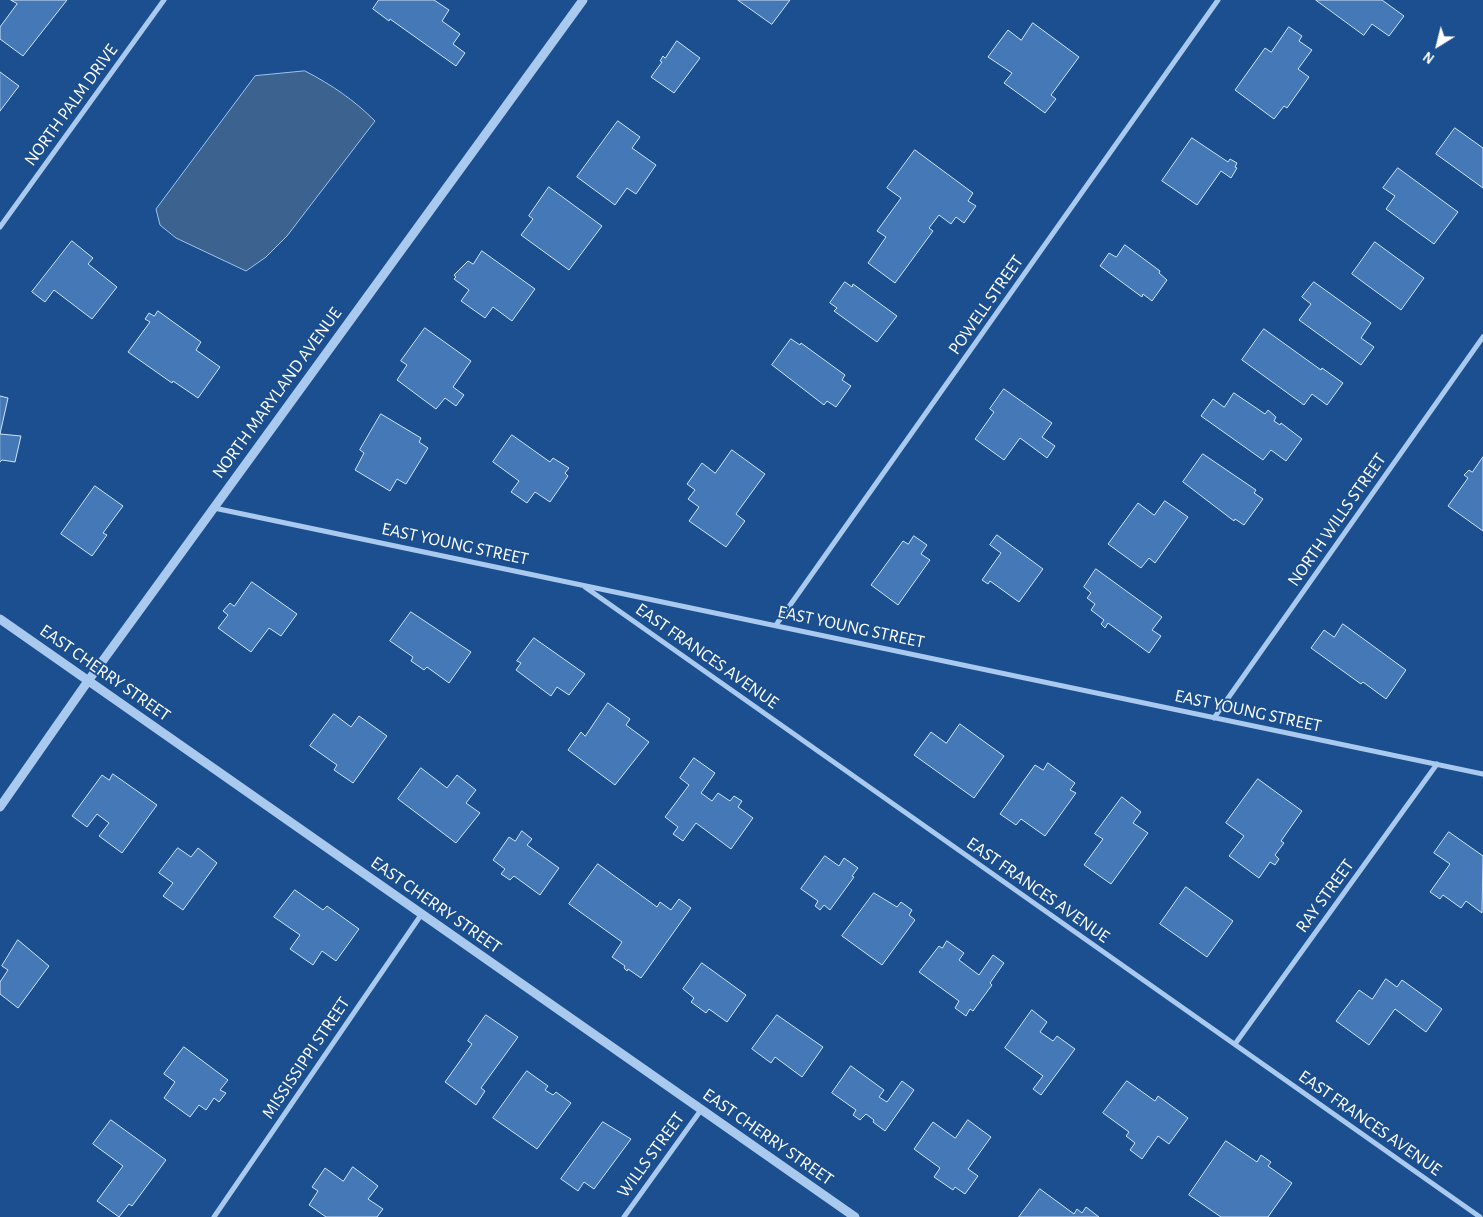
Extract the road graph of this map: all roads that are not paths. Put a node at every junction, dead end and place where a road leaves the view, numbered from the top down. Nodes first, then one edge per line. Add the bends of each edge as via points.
1 (164, 0) edge
2 (583, 0) edge
3 (1218, 0) edge
4 (0, 227) edge
5 (1483, 337) edge
6 (214, 508) junction
7 (581, 585) junction
8 (0, 619) edge
9 (776, 625) junction
10 (88, 681) junction
11 (1214, 718) junction
12 (1438, 764) junction
13 (1483, 774) edge
14 (0, 807) edge
15 (421, 915) junction
16 (1234, 1044) junction
17 (701, 1110) junction
18 (214, 1217) edge
19 (624, 1217) edge
20 (855, 1217) edge
21 (1480, 1217) edge

1 - 4 street, NORTH PALM DRIVE
2 - 6 street, NORTH MARYLAND AVENUE
3 - 9 street, POWELL STREET
5 - 11 street, NORTH WILLS STREET
6 - 7 street, EAST YOUNG STREET
6 - 10 street, NORTH MARYLAND AVENUE
7 - 9 street, EAST YOUNG STREET
7 - 16 street, EAST FRANCES AVENUE
8 - 10 street, EAST CHERRY STREET
9 - 11 street, EAST YOUNG STREET
10 - 14 street, NORTH MARYLAND AVENUE
10 - 15 street, EAST CHERRY STREET
11 - 12 street, EAST YOUNG STREET
12 - 13 street, EAST YOUNG STREET
12 - 16 street, RAY STREET
15 - 17 street, EAST CHERRY STREET
15 - 18 street, MISSISSIPPI STREET
16 - 21 street, EAST FRANCES AVENUE
17 - 19 street, WILLS STREET
17 - 20 street, EAST CHERRY STREET

